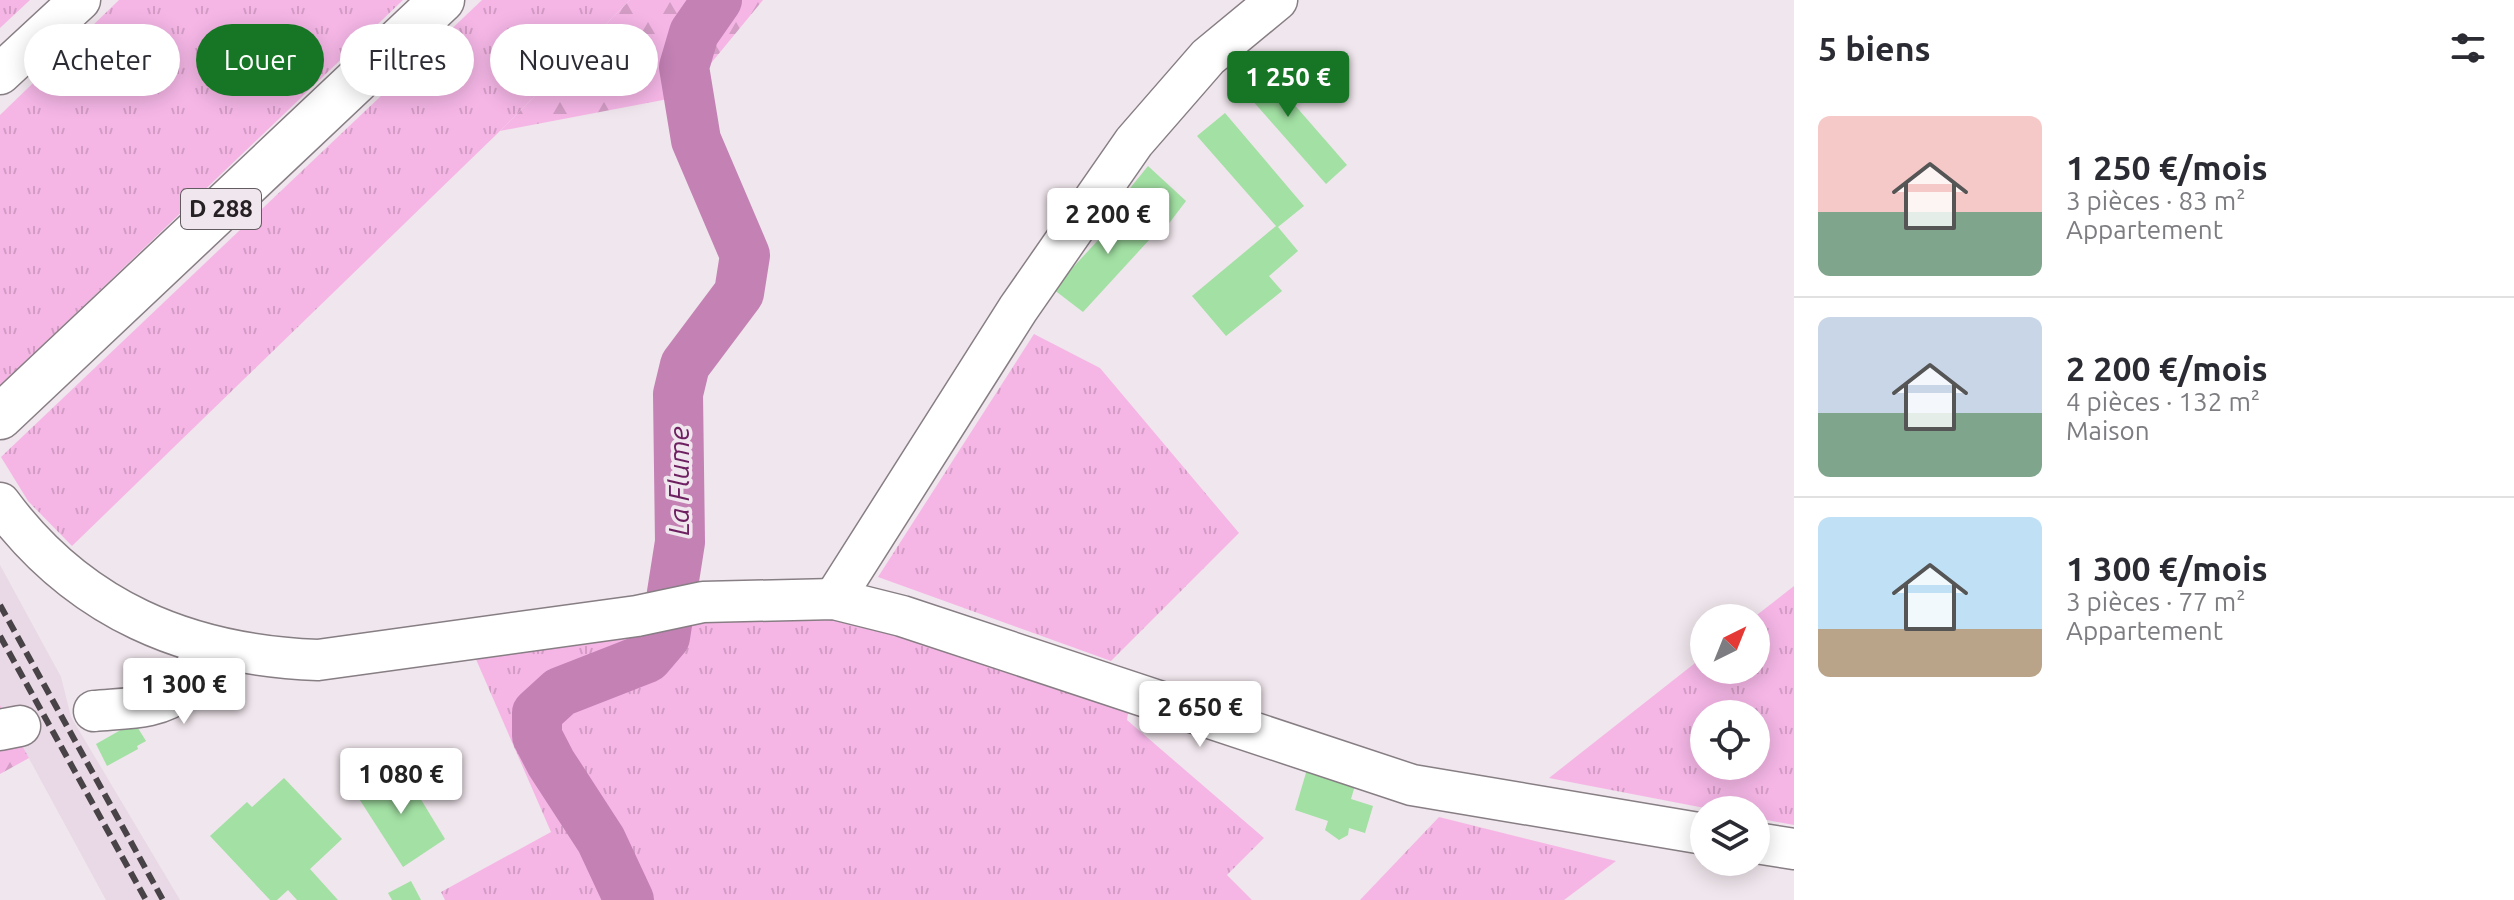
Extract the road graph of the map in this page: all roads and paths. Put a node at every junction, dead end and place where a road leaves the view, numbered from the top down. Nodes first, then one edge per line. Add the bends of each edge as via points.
1 (80, 0) edge
2 (442, 0) edge
3 (1277, 0) edge
4 (0, 74) edge
5 (0, 417) edge
6 (0, 503) edge
7 (834, 599) junction
8 (205, 645) junction
9 (94, 711) dead end
10 (1690, 832) edge
11 (1770, 845) edge
12 (1794, 849) edge

1 - 4 street
2 - 5 main road, D 288
3 - 7 street via 1208,57 1134,142 1018,309
6 - 8 street via 50,560 82,585 116,608
7 - 8 street via 703,602 637,616 318,660 278,659
7 - 10 street via 917,621 1412,785
8 - 9 street via 181,690 160,703
11 - 12 street

